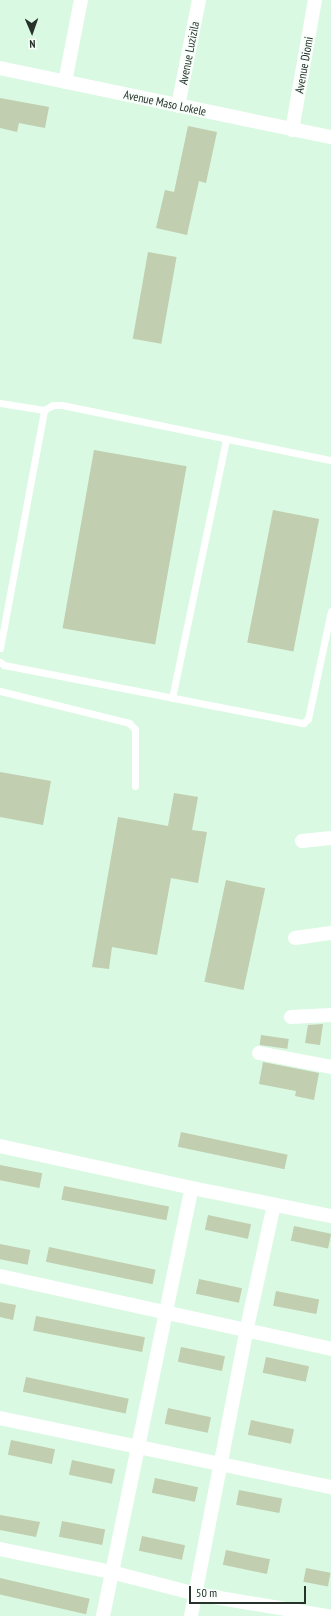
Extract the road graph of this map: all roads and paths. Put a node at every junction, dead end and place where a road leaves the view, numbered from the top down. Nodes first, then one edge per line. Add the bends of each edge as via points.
1 (81, 0) edge
2 (199, 0) edge
3 (315, 0) edge
4 (0, 68) edge
5 (65, 82) junction
6 (178, 106) junction
7 (292, 130) junction
8 (331, 137) edge
9 (0, 403) edge
10 (44, 410) junction
11 (226, 439) junction
12 (331, 460) edge
13 (331, 611) edge
14 (0, 648) edge
15 (0, 662) edge
16 (0, 690) edge
17 (172, 698) junction
18 (135, 786) dead end
19 (331, 838) edge
20 (302, 842) dead end
21 (331, 933) edge
22 (294, 938) dead end
23 (331, 1014) edge
24 (291, 1017) dead end
25 (259, 1053) dead end
26 (331, 1067) edge
27 (0, 1146) edge
28 (192, 1188) junction
29 (274, 1205) junction
30 (331, 1216) edge
31 (0, 1276) edge
32 (166, 1315) junction
33 (246, 1332) junction
34 (331, 1349) edge
35 (0, 1418) edge
36 (137, 1446) junction
37 (220, 1465) junction
38 (331, 1487) edge
39 (0, 1549) edge
40 (111, 1572) junction
41 (196, 1594) junction
42 (103, 1616) edge
43 (191, 1616) edge
44 (328, 1616) edge

1 - 5 street
2 - 6 street, Avenue Luzizila
3 - 7 street, Avenue Diomi
4 - 5 street, Avenue Maso Lokele
5 - 6 street, Avenue Maso Lokele
6 - 7 street, Avenue Maso Lokele
7 - 8 street, Avenue Maso Lokele
9 - 10 lane
10 - 11 lane via 53,405 62,405
10 - 14 lane
11 - 12 lane
11 - 17 lane
13 - 17 lane via 308,719 303,723
15 - 17 lane via 4,665
16 - 18 lane via 129,723 135,729
19 - 20 street
21 - 22 street
23 - 24 street
25 - 26 street
27 - 28 street
28 - 29 street
28 - 32 street
29 - 30 street
29 - 33 street
31 - 32 street
32 - 33 street
32 - 36 street
33 - 34 street
33 - 37 street
35 - 36 street
36 - 37 street
36 - 40 street
37 - 38 street
37 - 41 street
39 - 40 street
40 - 41 street
40 - 42 street
41 - 43 street
41 - 44 street

